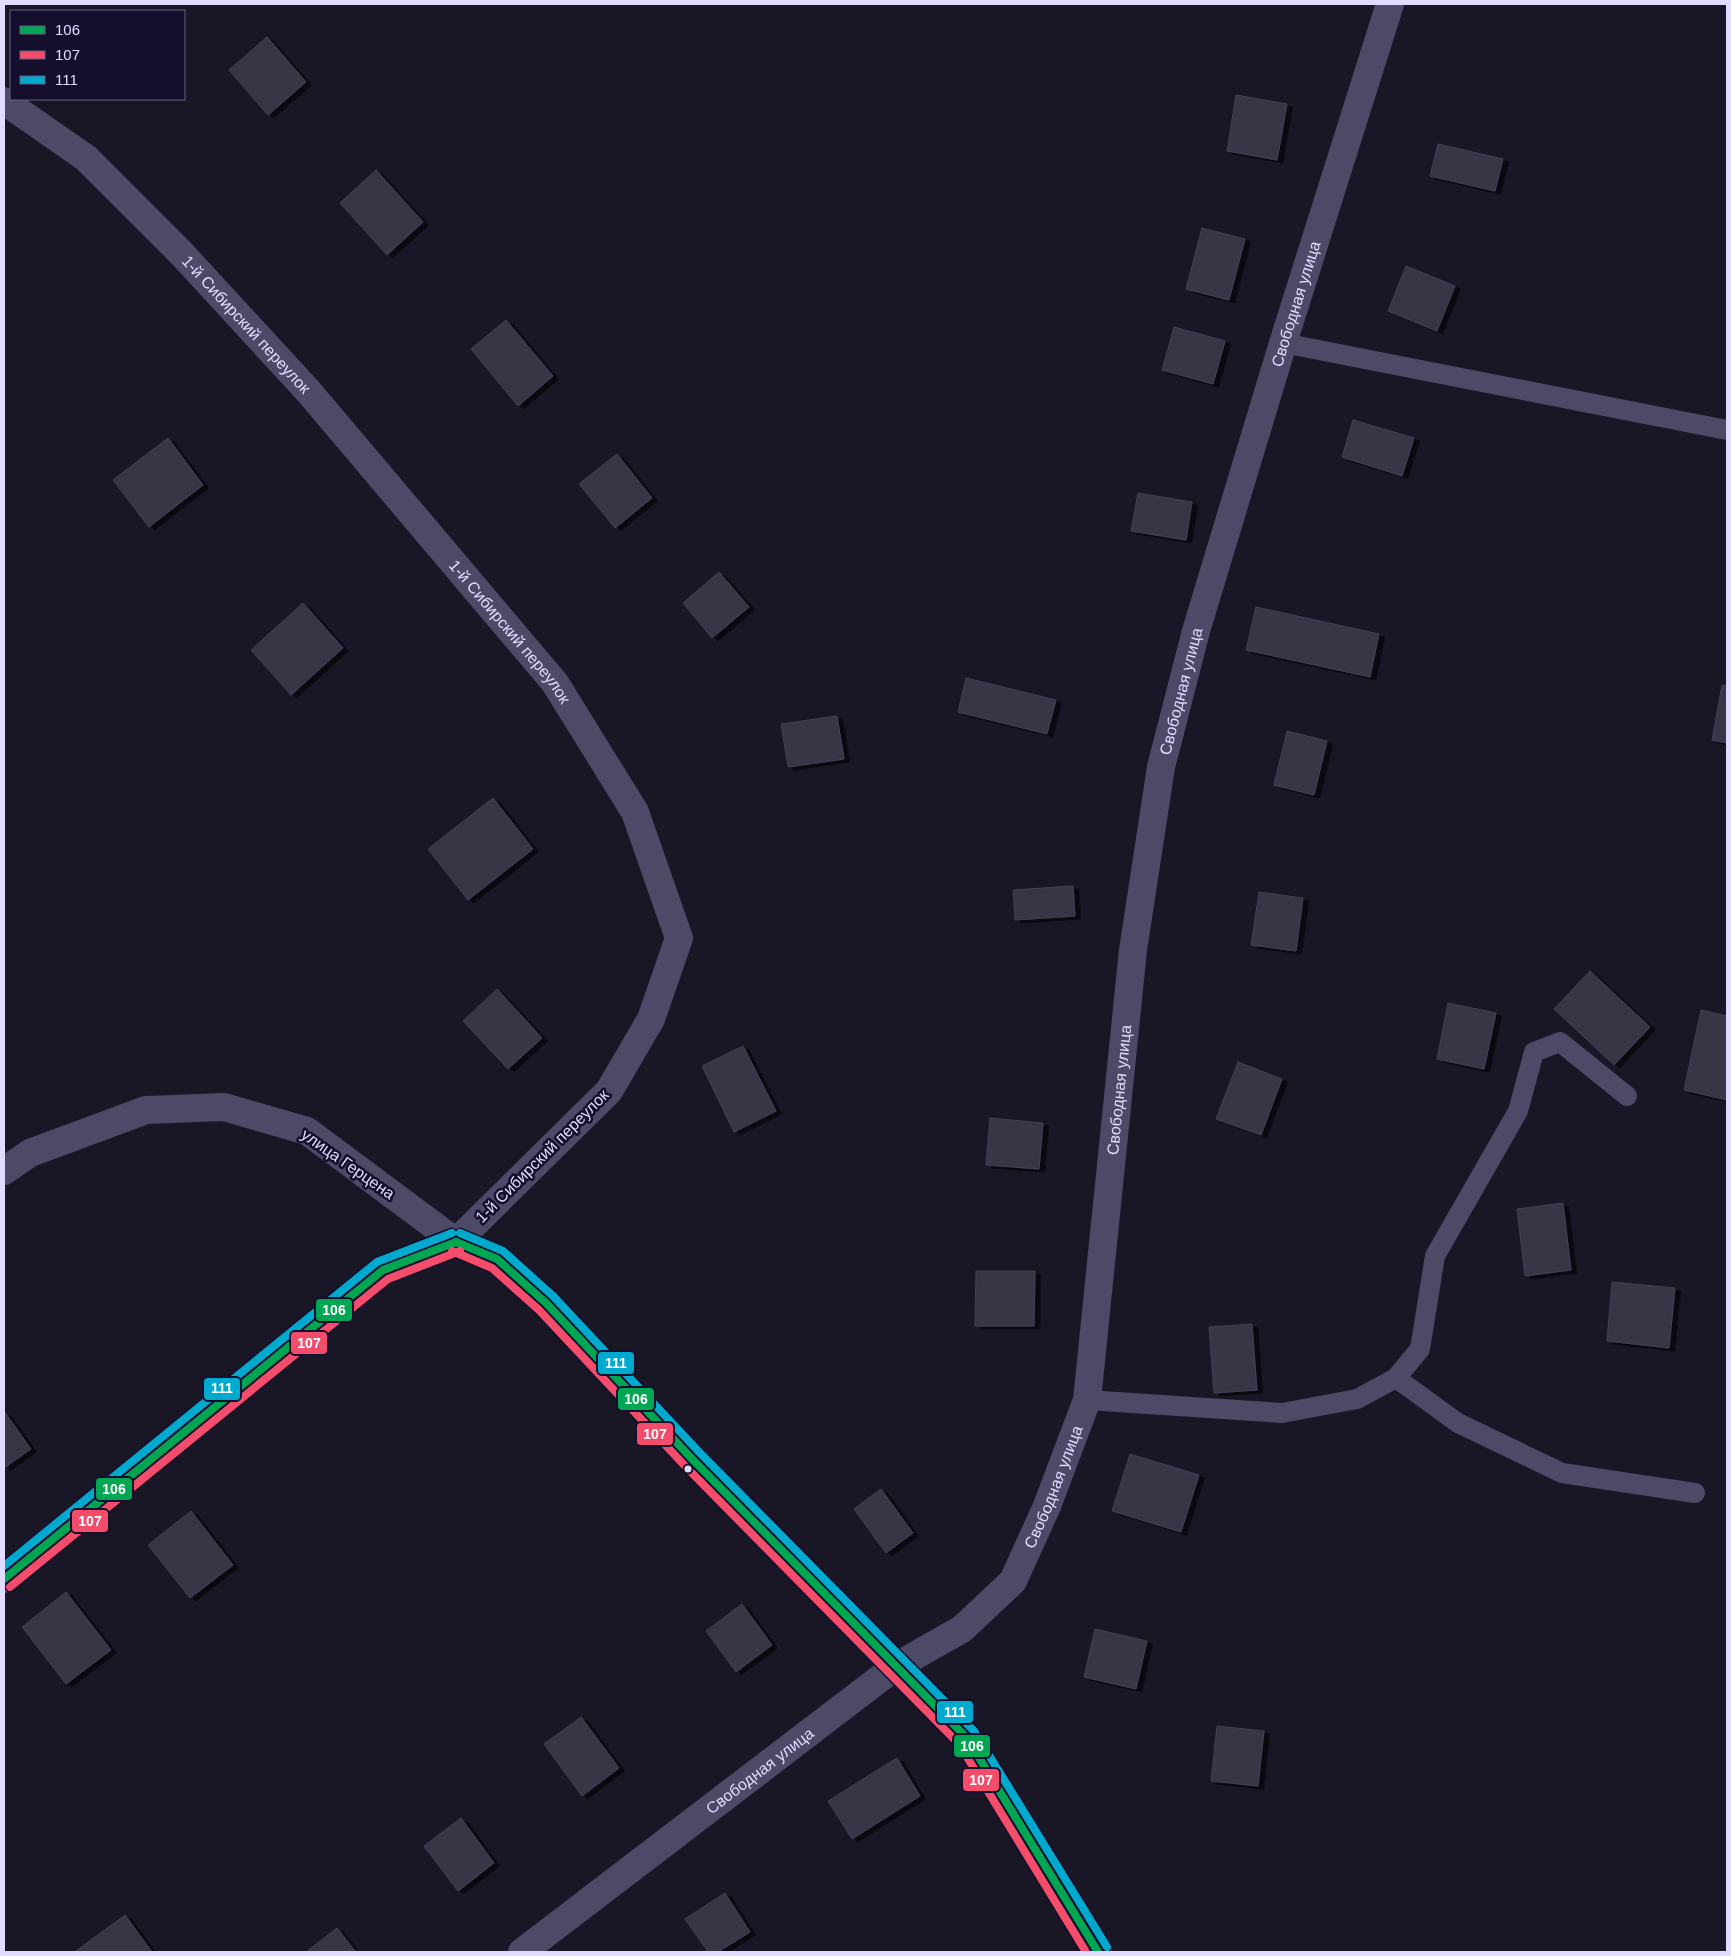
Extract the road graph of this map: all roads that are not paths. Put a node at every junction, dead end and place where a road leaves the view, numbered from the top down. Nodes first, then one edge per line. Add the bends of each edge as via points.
1 (1390, 4) edge
2 (4, 101) edge
3 (1283, 343) junction
4 (1727, 430) edge
5 (1627, 1096) dead end
6 (4, 1171) edge
7 (456, 1242) junction
8 (1396, 1378) junction
9 (1087, 1400) junction
10 (1695, 1493) dead end
11 (4, 1579) edge
12 (895, 1667) junction
13 (522, 1952) edge
14 (1098, 1952) edge

1 - 3 street, Свободная улица
2 - 7 street, 1-й Сибирский переулок via 86,158 182,254 309,392 555,683 635,812 679,938 651,1019 609,1091
3 - 4 lane
3 - 9 street, Свободная улица via 1196,632 1161,766 1133,950
5 - 8 lane via 1560,1042 1534,1052 1518,1111 1435,1256 1420,1349
6 - 7 street, улица Герцена via 30,1153 146,1110 224,1107 306,1131
7 - 11 street via 383,1270
7 - 12 street via 497,1259 546,1303
8 - 9 lane via 1357,1400 1282,1414
8 - 10 lane via 1458,1423 1562,1473
9 - 12 street, Свободная улица via 1047,1506 1013,1581 962,1629
12 - 13 street, Свободная улица
12 - 14 street via 967,1738

